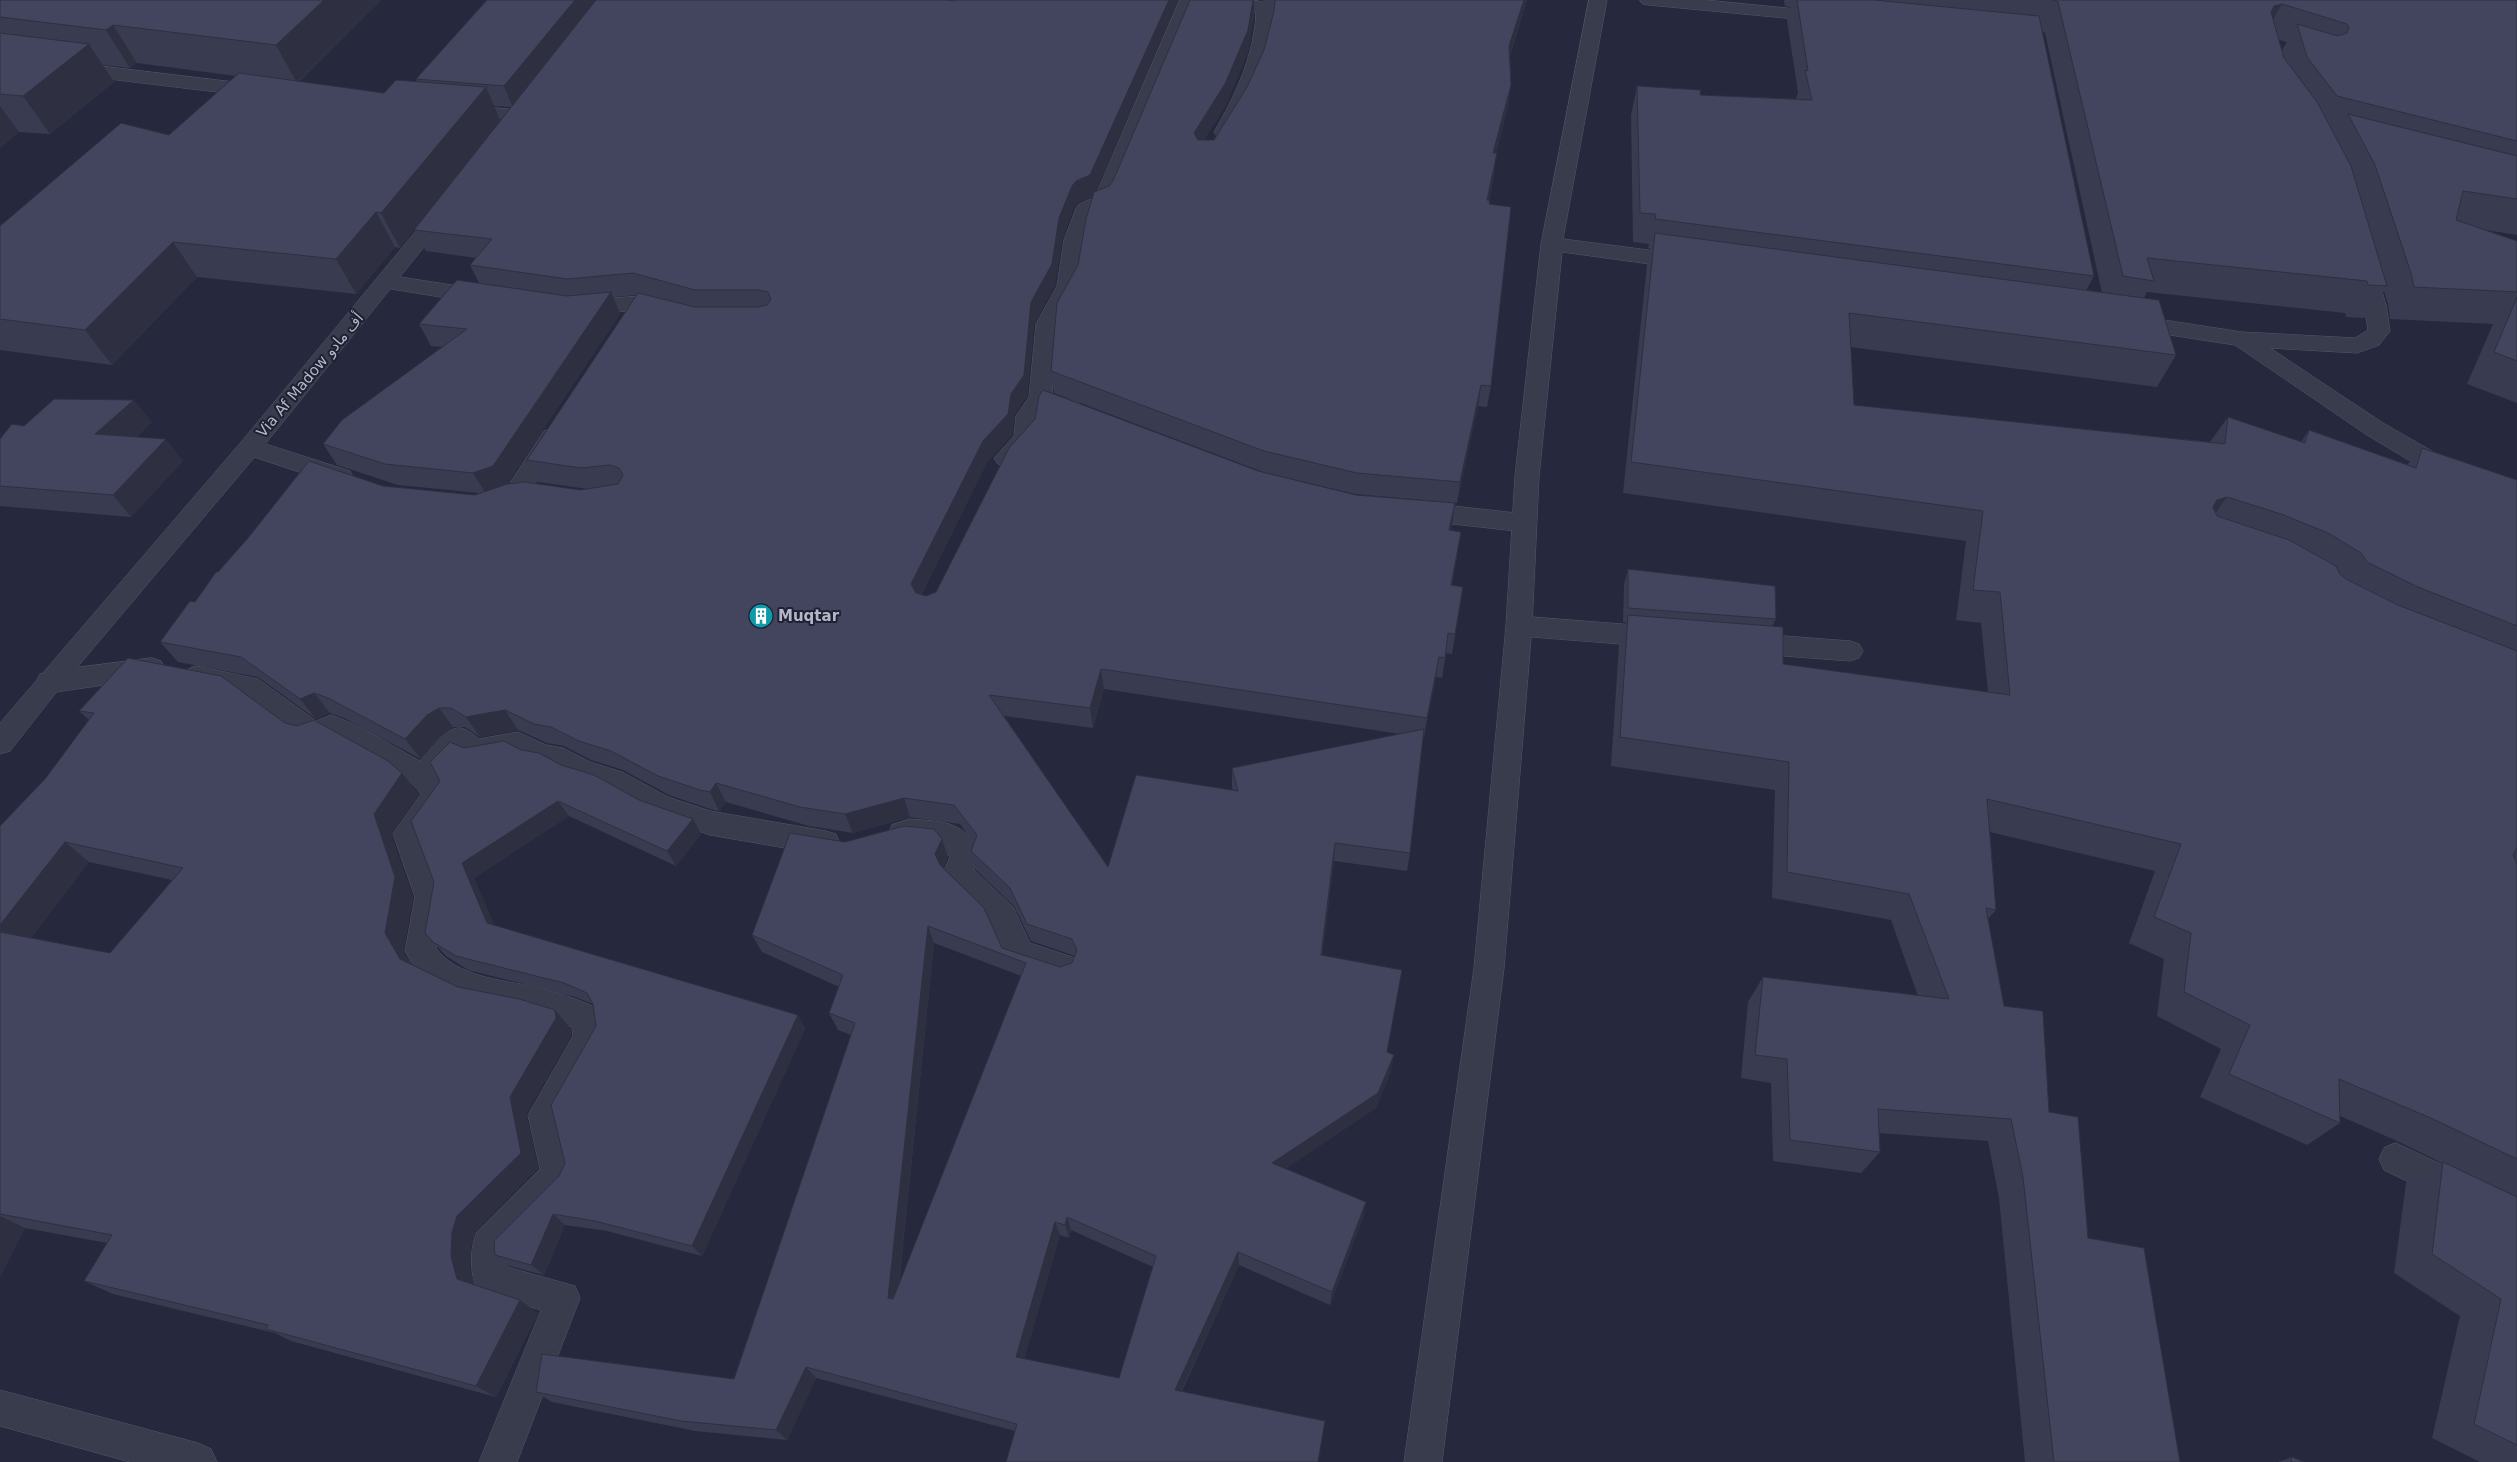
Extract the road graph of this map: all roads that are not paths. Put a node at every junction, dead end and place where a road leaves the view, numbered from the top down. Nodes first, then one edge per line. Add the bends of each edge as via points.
1 (1189, 0) edge
2 (1251, 0) edge
3 (1598, 0) edge
4 (1650, 0) edge
5 (1848, 19) edge
6 (0, 60) edge
7 (277, 94) edge
8 (443, 109) edge
9 (502, 138) edge
10 (1212, 148) edge
11 (453, 198) edge
12 (1552, 244) junction
13 (2359, 251) edge
14 (1710, 265) edge
15 (387, 282) junction
16 (504, 300) edge
17 (641, 303) junction
18 (559, 306) edge
19 (686, 315) edge
20 (2114, 319) edge
21 (625, 328) edge
22 (2241, 339) junction
23 (1040, 398) junction
24 (1088, 415) edge
25 (564, 420) edge
26 (250, 447) junction
27 (993, 480) edge
28 (362, 484) edge
29 (545, 494) edge
30 (1393, 509) edge
31 (2517, 510) edge
32 (1525, 523) junction
33 (1519, 626) junction
34 (1685, 638) edge
35 (1724, 642) edge
36 (1850, 651) dead end
37 (49, 682) junction
38 (0, 743) edge
39 (424, 776) junction
40 (881, 839) edge
41 (853, 847) edge
42 (1064, 968) edge
43 (2396, 1158) dead end
44 (2517, 1218) edge
45 (0, 1408) edge
46 (198, 1462) edge
47 (498, 1462) edge
48 (1422, 1462) edge

1 - 23 street via 1103,202 1086,208 1075,240 1068,286 1047,324
2 - 10 street via 1250,3 1265,11 1258,55 1228,125
3 - 12 street
4 - 5 street
6 - 7 street
8 - 9 street via 526,108
11 - 15 street, Via Af Madow أف مادو
12 - 14 street
12 - 32 street via 1527,476
13 - 22 street via 2378,322 2379,331 2371,340 2357,346
15 - 16 street
15 - 26 street, Via Af Madow أف مادو
17 - 18 street via 577,309
17 - 19 street
17 - 21 street
20 - 22 street
22 - 31 street via 2375,430
23 - 24 street
23 - 27 street via 1028,416 1025,439 1001,463
25 - 29 street via 505,498
26 - 28 street
26 - 37 street, Via Af Madow أف مادو
30 - 32 street
32 - 33 street
33 - 34 street
33 - 48 street via 1489,968
35 - 36 street
37 - 38 street, Via Af Madow أف مادو
37 - 39 street via 149,668 248,687 315,735 331,726
39 - 41 street via 459,739 475,751 518,743 543,756 553,756 582,771 612,780 659,806 710,823
39 - 47 street via 437,796 407,834 430,897 420,951 431,967 476,990 535,1001 586,1018 589,1038 544,1115 558,1174 489,1244 490,1280 562,1298
40 - 42 street via 910,831 949,835 966,854 958,873 1002,916 1019,953
43 - 44 street
45 - 46 street

